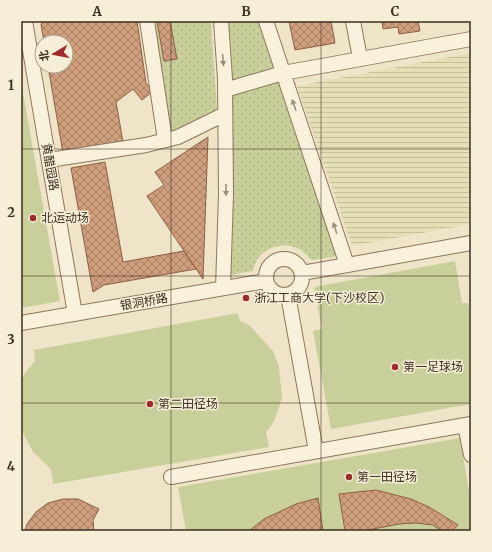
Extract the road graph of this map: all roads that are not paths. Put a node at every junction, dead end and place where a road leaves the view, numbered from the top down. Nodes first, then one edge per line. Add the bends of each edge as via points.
1 (25, 21) edge
2 (147, 21) edge
3 (221, 21) edge
4 (266, 21) edge
5 (353, 21) edge
6 (471, 39) edge
7 (25, 43) edge
8 (360, 58) junction
9 (283, 73) junction
10 (225, 90) junction
11 (225, 114) junction
12 (165, 140) junction
13 (49, 160) junction
14 (471, 243) edge
15 (347, 265) junction
16 (302, 273) junction
17 (266, 281) junction
18 (223, 288) junction
19 (288, 295) junction
20 (75, 314) junction
21 (21, 323) edge
22 (468, 424) edge
23 (316, 451) junction
24 (471, 455) edge
25 (171, 477) dead end

1 - 7 street, 黄醋园路
2 - 12 street
3 -> 10 street
4 - 9 street
5 - 8 street
6 - 8 street
7 - 13 street, 黄醋园路
8 - 9 street
9 - 10 street
15 -> 9 street
10 - 11 street
11 - 12 street via 178,137
11 -> 18 street
12 - 13 street
13 - 20 street, 黄醋园路
14 - 15 street
15 - 16 street
16 - 17 street via 296,262 284,258 272,263
16 - 19 street via 300,287
17 - 18 street, 银洞桥路
17 - 19 street via 275,293
18 - 20 street, 银洞桥路
19 - 23 street
20 - 21 street, 银洞桥路
22 - 23 street
22 - 24 street
23 - 25 street

